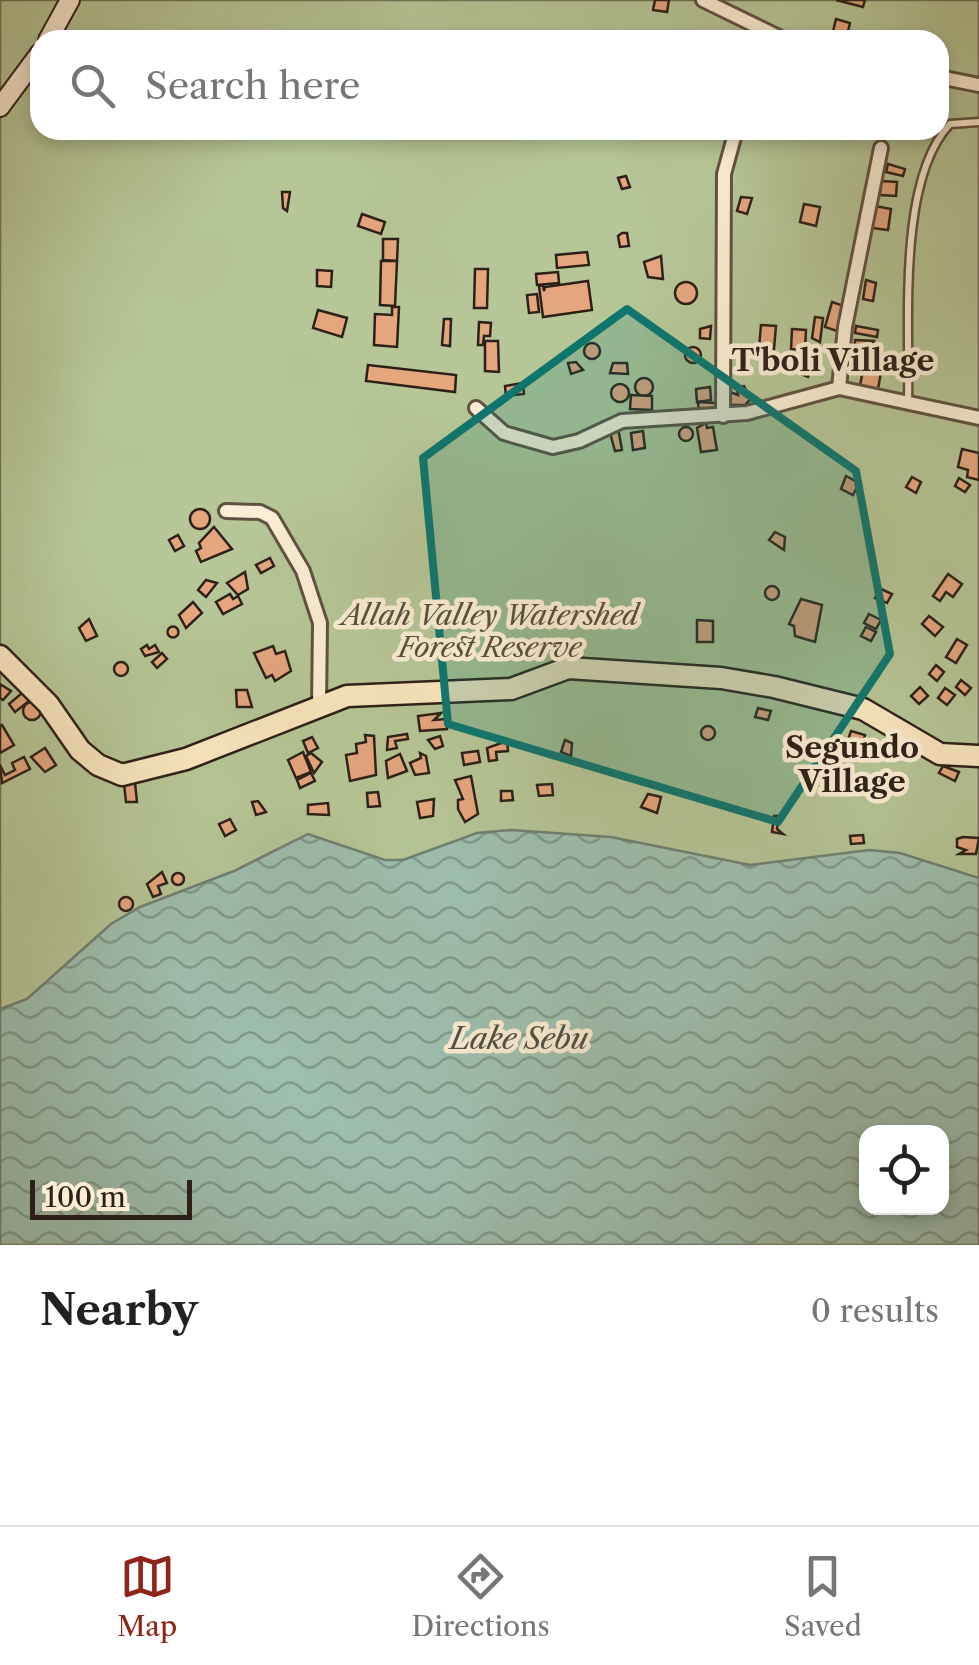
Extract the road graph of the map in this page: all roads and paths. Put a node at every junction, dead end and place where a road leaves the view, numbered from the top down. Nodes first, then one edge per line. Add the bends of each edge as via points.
1 (70, 0) edge
2 (703, 0) edge
3 (54, 30) edge
4 (756, 30) edge
5 (30, 66) edge
6 (949, 79) edge
7 (979, 85) edge
8 (0, 107) edge
9 (979, 122) edge
10 (949, 125) edge
11 (733, 140) edge
12 (935, 140) edge
13 (881, 148) dead end
14 (839, 388) junction
15 (908, 400) junction
16 (476, 408) dead end
17 (723, 416) junction
18 (979, 418) edge
19 (226, 511) dead end
20 (0, 656) edge
21 (319, 707) junction
22 (979, 756) edge

1 - 3 main road
2 - 4 street
5 - 8 main road
6 - 7 street
9 - 10 lane
11 - 17 street via 724,174
12 - 15 lane via 913,228
13 - 14 street
14 - 15 street
14 - 17 street
15 - 18 street
16 - 17 street via 504,433 554,447 622,421
19 - 21 street via 272,518 304,571 320,623
20 - 21 main road via 48,704 80,750 122,774 186,759
21 - 22 main road via 386,691 511,690 568,668 721,678 862,709 940,754

